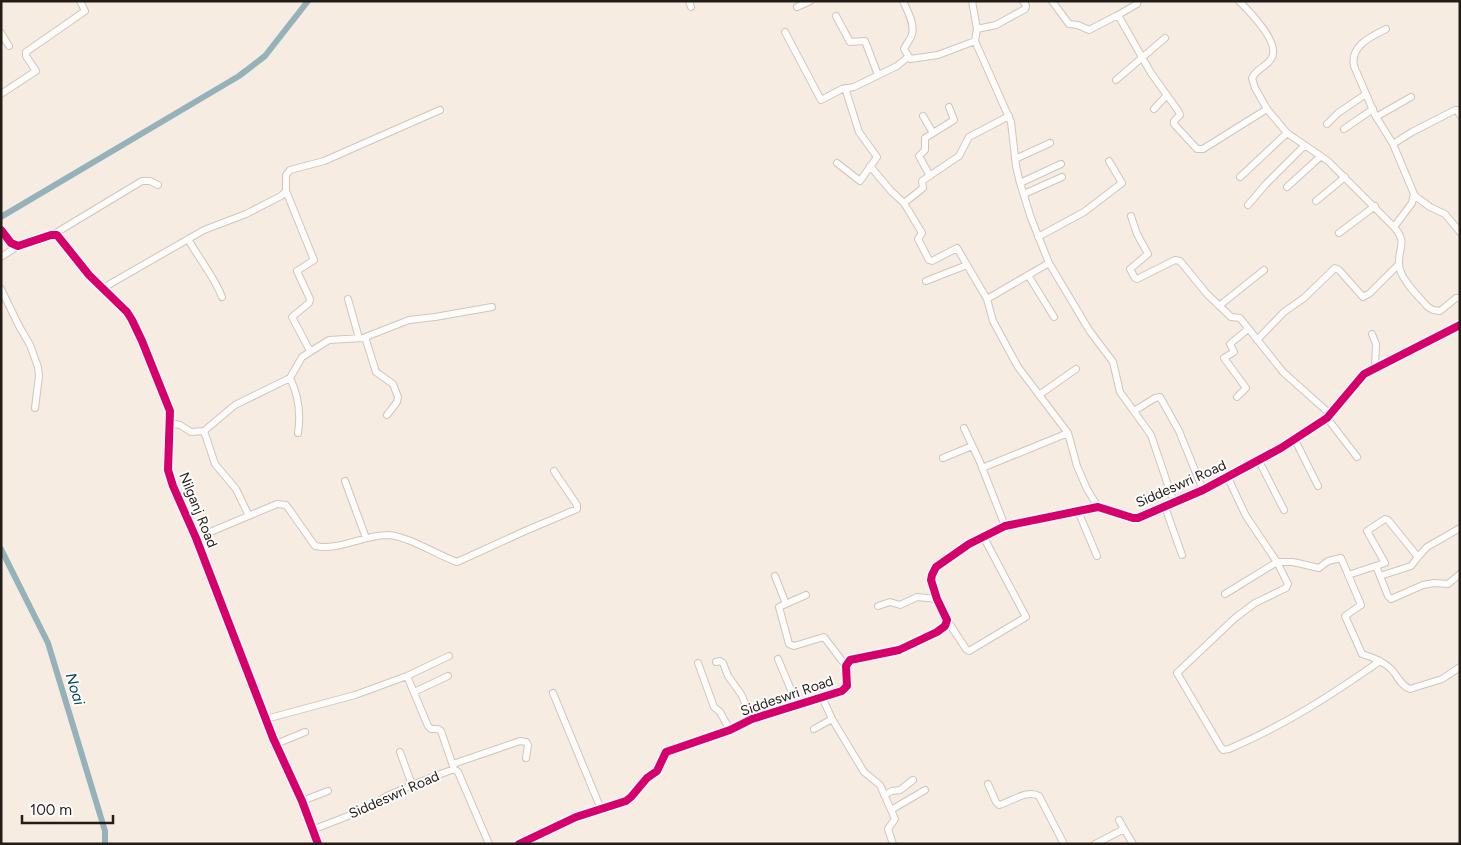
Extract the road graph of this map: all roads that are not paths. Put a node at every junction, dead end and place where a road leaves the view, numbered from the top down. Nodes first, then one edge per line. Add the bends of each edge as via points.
1 (80, 1) edge
2 (810, 1) edge
3 (903, 1) edge
4 (972, 1) edge
5 (1023, 1) edge
6 (1052, 1) edge
7 (1138, 1) edge
8 (1239, 1) edge
9 (797, 7) dead end
10 (1118, 15) junction
11 (836, 16) dead end
12 (1386, 29) dead end
13 (977, 30) junction
14 (785, 32) dead end
15 (1, 33) edge
16 (1165, 38) dead end
17 (975, 41) junction
18 (9, 46) dead end
19 (908, 57) junction
20 (1142, 57) junction
21 (878, 75) junction
22 (1116, 80) dead end
23 (845, 88) junction
24 (1, 94) edge
25 (1366, 94) junction
26 (1166, 96) junction
27 (1411, 97) dead end
28 (949, 107) dead end
29 (1154, 109) dead end
30 (1267, 109) junction
31 (1372, 109) junction
32 (440, 110) dead end
33 (1460, 115) edge
34 (923, 116) dead end
35 (1009, 116) junction
36 (1376, 117) junction
37 (1327, 124) dead end
38 (1344, 129) dead end
39 (933, 133) junction
40 (1287, 133) junction
41 (1050, 143) dead end
42 (1393, 144) junction
43 (1306, 145) junction
44 (1322, 156) junction
45 (1015, 159) junction
46 (1109, 161) dead end
47 (837, 163) dead end
48 (1061, 164) dead end
49 (870, 166) junction
50 (930, 176) junction
51 (1062, 177) dead end
52 (1240, 177) dead end
53 (1346, 178) junction
54 (1020, 183) junction
55 (158, 186) dead end
56 (1288, 187) dead end
57 (286, 191) junction
58 (1024, 194) junction
59 (1415, 196) junction
60 (1316, 201) dead end
61 (904, 204) junction
62 (1248, 205) dead end
63 (1375, 206) junction
64 (1131, 216) dead end
65 (1394, 227) junction
66 (1, 230) edge
67 (1460, 232) edge
68 (1339, 233) dead end
69 (54, 234) junction
70 (1038, 237) junction
71 (188, 239) junction
72 (18, 246) junction
73 (1, 257) edge
74 (1049, 263) junction
75 (967, 264) junction
76 (1399, 264) junction
77 (1264, 270) dead end
78 (1028, 275) junction
79 (926, 281) dead end
80 (103, 288) junction
81 (1, 289) edge
82 (222, 297) dead end
83 (1459, 297) edge
84 (348, 299) dead end
85 (987, 299) junction
86 (1219, 306) junction
87 (492, 307) dead end
88 (1054, 317) dead end
89 (1460, 325) edge
90 (1248, 329) junction
91 (1372, 334) dead end
92 (362, 338) junction
93 (1257, 340) junction
94 (310, 351) junction
95 (1374, 368) junction
96 (1076, 369) dead end
97 (290, 378) junction
98 (1040, 395) junction
99 (1236, 397) dead end
100 (35, 408) dead end
101 (1134, 411) junction
102 (387, 415) dead end
103 (1328, 416) junction
104 (170, 423) junction
105 (964, 428) dead end
106 (204, 431) junction
107 (298, 433) dead end
108 (1068, 433) junction
109 (1294, 440) junction
110 (972, 446) junction
111 (1356, 457) dead end
112 (943, 458) dead end
113 (1259, 461) junction
114 (982, 468) junction
115 (554, 471) dead end
116 (1228, 478) junction
117 (344, 481) dead end
118 (1318, 486) dead end
119 (1203, 490) junction
120 (1174, 504) junction
121 (1098, 507) junction
122 (1166, 507) junction
123 (1284, 510) dead end
124 (1078, 511) junction
125 (249, 516) junction
126 (1005, 526) junction
127 (1460, 528) edge
128 (984, 536) junction
129 (196, 538) junction
130 (366, 538) junction
131 (1182, 555) dead end
132 (1097, 556) dead end
133 (1418, 557) junction
134 (1276, 562) junction
135 (1376, 566) junction
136 (1460, 574) edge
137 (1348, 575) junction
138 (775, 576) dead end
139 (1380, 576) junction
140 (1225, 594) dead end
141 (806, 595) dead end
142 (937, 598) junction
143 (786, 604) junction
144 (878, 606) dead end
145 (947, 620) junction
146 (449, 656) dead end
147 (778, 659) dead end
148 (716, 662) dead end
149 (1380, 662) junction
150 (698, 663) dead end
151 (846, 666) junction
152 (1460, 667) edge
153 (407, 676) junction
154 (448, 676) dead end
155 (414, 692) junction
156 (553, 694) dead end
157 (822, 697) junction
158 (797, 704) junction
159 (266, 719) junction
160 (752, 719) junction
161 (832, 719) junction
162 (814, 729) dead end
163 (730, 730) junction
164 (305, 732) dead end
165 (276, 744) junction
166 (400, 752) dead end
167 (526, 758) dead end
168 (453, 767) junction
169 (913, 780) dead end
170 (988, 784) dead end
171 (412, 785) junction
172 (328, 790) dead end
173 (925, 790) dead end
174 (884, 795) junction
175 (302, 801) junction
176 (601, 809) junction
177 (891, 810) junction
178 (1119, 820) dead end
179 (1124, 829) junction
180 (312, 830) junction
181 (318, 844) edge
182 (489, 844) edge
183 (519, 844) edge
184 (893, 844) edge
185 (1064, 844) edge
186 (1095, 844) edge
187 (1133, 844) edge

1 - 24 street via 85,11 26,52 35,72
2 - 9 street
3 - 19 street via 912,31 904,49
4 - 13 street
5 - 13 street via 1024,9 996,25
6 - 10 street via 1069,24 1089,30
7 - 10 street
8 - 30 street via 1260,24 1273,50 1270,61 1252,78
10 - 20 street
11 - 21 street via 850,42 865,41
12 - 25 street via 1367,38 1353,55 1354,66
13 - 17 street
14 - 23 street via 821,100
15 - 18 street
16 - 20 street
17 - 19 street via 938,55 913,60
17 - 35 street
19 - 21 street
20 - 22 street
20 - 26 street
21 - 23 street
23 - 49 street via 859,132 877,155
25 - 31 street
25 - 37 street
26 - 29 street
26 - 30 street via 1179,114 1174,124 1199,150
27 - 36 street
28 - 39 street via 954,120
30 - 40 street
31 - 36 street
31 - 38 street
32 - 57 street via 324,161 290,170 286,174
33 - 42 street via 1455,110
34 - 39 street
35 - 45 street
35 - 50 street via 969,137 959,156
36 - 42 street
39 - 50 street via 924,140 925,150 919,156
40 - 43 street
40 - 52 street
41 - 45 street
42 - 59 street
43 - 44 street
43 - 62 street
44 - 53 street
44 - 56 street
45 - 54 street
46 - 70 street via 1122,184 1084,212
47 - 49 street via 860,181
48 - 54 street
49 - 61 street
50 - 61 street via 921,182 923,188
51 - 58 street
53 - 60 street
53 - 63 street
54 - 58 street
55 - 69 street via 142,181
57 - 71 street via 267,204
57 - 94 street via 314,260 297,271 310,301 292,317
58 - 70 street
59 - 65 street
59 - 67 street via 1443,212
61 - 75 street via 922,233 918,238 929,260 957,248
63 - 65 street
63 - 68 street
64 - 86 street via 1148,254 1130,269 1135,278 1178,260
65 - 76 street via 1402,242
66 - 72 street via 11,243
69 - 72 street
69 - 80 street, Nilganj Road
70 - 74 street
71 - 80 street
71 - 82 street
72 - 73 street
74 - 78 street
74 - 101 street via 1089,330 1113,362 1119,389
75 - 79 street
75 - 85 street
76 - 83 street via 1404,279 1433,310 1440,311
76 - 93 street via 1363,296 1335,268
77 - 86 street
78 - 85 street
78 - 88 street
80 - 104 street, Nilganj Road via 120,303 132,320 168,406
81 - 100 street via 38,366
84 - 92 street
85 - 98 street via 993,321 1018,366
86 - 90 street via 1231,317 1240,318
87 - 92 street via 409,320
89 - 95 street, Siddeswri Road
90 - 93 street
90 - 99 street via 1230,344 1234,352 1224,358 1246,388
91 - 95 street via 1376,342
92 - 94 street via 329,340
92 - 102 street via 376,372 393,384 398,397
93 - 103 street via 1283,372
94 - 97 street via 302,357
95 - 103 street, Siddeswri Road via 1358,379
96 - 98 street
97 - 106 street via 235,405
97 - 107 street via 298,400
98 - 108 street
101 - 119 street via 1160,397 1179,431
101 - 120 street via 1151,435
103 - 109 street, Siddeswri Road
103 - 111 street
104 - 106 street via 191,432
104 - 129 street, Nilganj Road via 170,479
105 - 110 street
106 - 125 street via 215,464 236,489
108 - 114 street
108 - 121 street via 1077,466
109 - 113 street, Siddeswri Road
109 - 118 street
110 - 112 street
110 - 114 street
113 - 116 street, Siddeswri Road
113 - 123 street
114 - 126 street
115 - 130 street via 577,509 460,562 394,536
116 - 119 street, Siddeswri Road
116 - 134 street via 1246,516
117 - 130 street
119 - 120 street, Siddeswri Road
120 - 122 street, Siddeswri Road
121 - 122 street, Siddeswri Road via 1133,518
121 - 124 street, Siddeswri Road
122 - 131 street
124 - 126 street, Siddeswri Road
124 - 132 street
125 - 129 street
125 - 130 street via 277,504 286,506 315,546
126 - 128 street, Siddeswri Road
127 - 133 street via 1427,547
128 - 142 street, Siddeswri Road via 933,571 931,580
128 - 145 street via 1026,617 969,652
129 - 159 street, Nilganj Road
133 - 135 street via 1385,519 1367,531 1385,562
133 - 139 street via 1411,566
134 - 137 street via 1319,568 1328,561 1341,558
134 - 140 street
134 - 149 street via 1288,584 1286,588 1255,603 1177,673 1223,750 1271,731
135 - 137 street
135 - 139 street
136 - 139 street via 1448,584 1422,585 1392,599
137 - 149 street via 1361,606 1345,617 1362,654
138 - 143 street
141 - 143 street
142 - 144 street via 917,597 900,605 890,602
142 - 145 street, Siddeswri Road
143 - 151 street via 779,609 790,645 824,637
145 - 151 street, Siddeswri Road via 941,629 910,645 889,653 854,658
146 - 153 street
147 - 158 street
148 - 160 street via 723,663
149 - 152 street via 1391,669 1405,688 1410,689 1438,680
150 - 163 street via 714,707
151 - 157 street, Siddeswri Road via 848,682 845,689
153 - 155 street
153 - 159 street via 346,698
154 - 155 street
155 - 168 street via 430,728 441,731
156 - 176 street
157 - 158 street, Siddeswri Road
157 - 161 street
158 - 160 street, Siddeswri Road
159 - 165 street, Nilganj Road
160 - 163 street, Siddeswri Road
161 - 162 street
161 - 174 street via 864,772 878,783
163 - 176 street, Siddeswri Road via 666,752 657,771 631,797
164 - 165 street
165 - 175 street, Nilganj Road
166 - 171 street
167 - 168 street via 528,745 520,741
168 - 171 street, Siddeswri Road
168 - 182 street, Siddeswri Road
169 - 174 street via 900,790
170 - 185 street via 999,805 1028,794 1039,796
171 - 180 street, Siddeswri Road via 366,809
172 - 175 street
173 - 177 street
174 - 177 street
175 - 180 street, Nilganj Road
176 - 183 street, Siddeswri Road
177 - 184 street via 895,820 888,830
178 - 179 street
179 - 186 street
179 - 187 street
180 - 181 street, Nilganj Road

